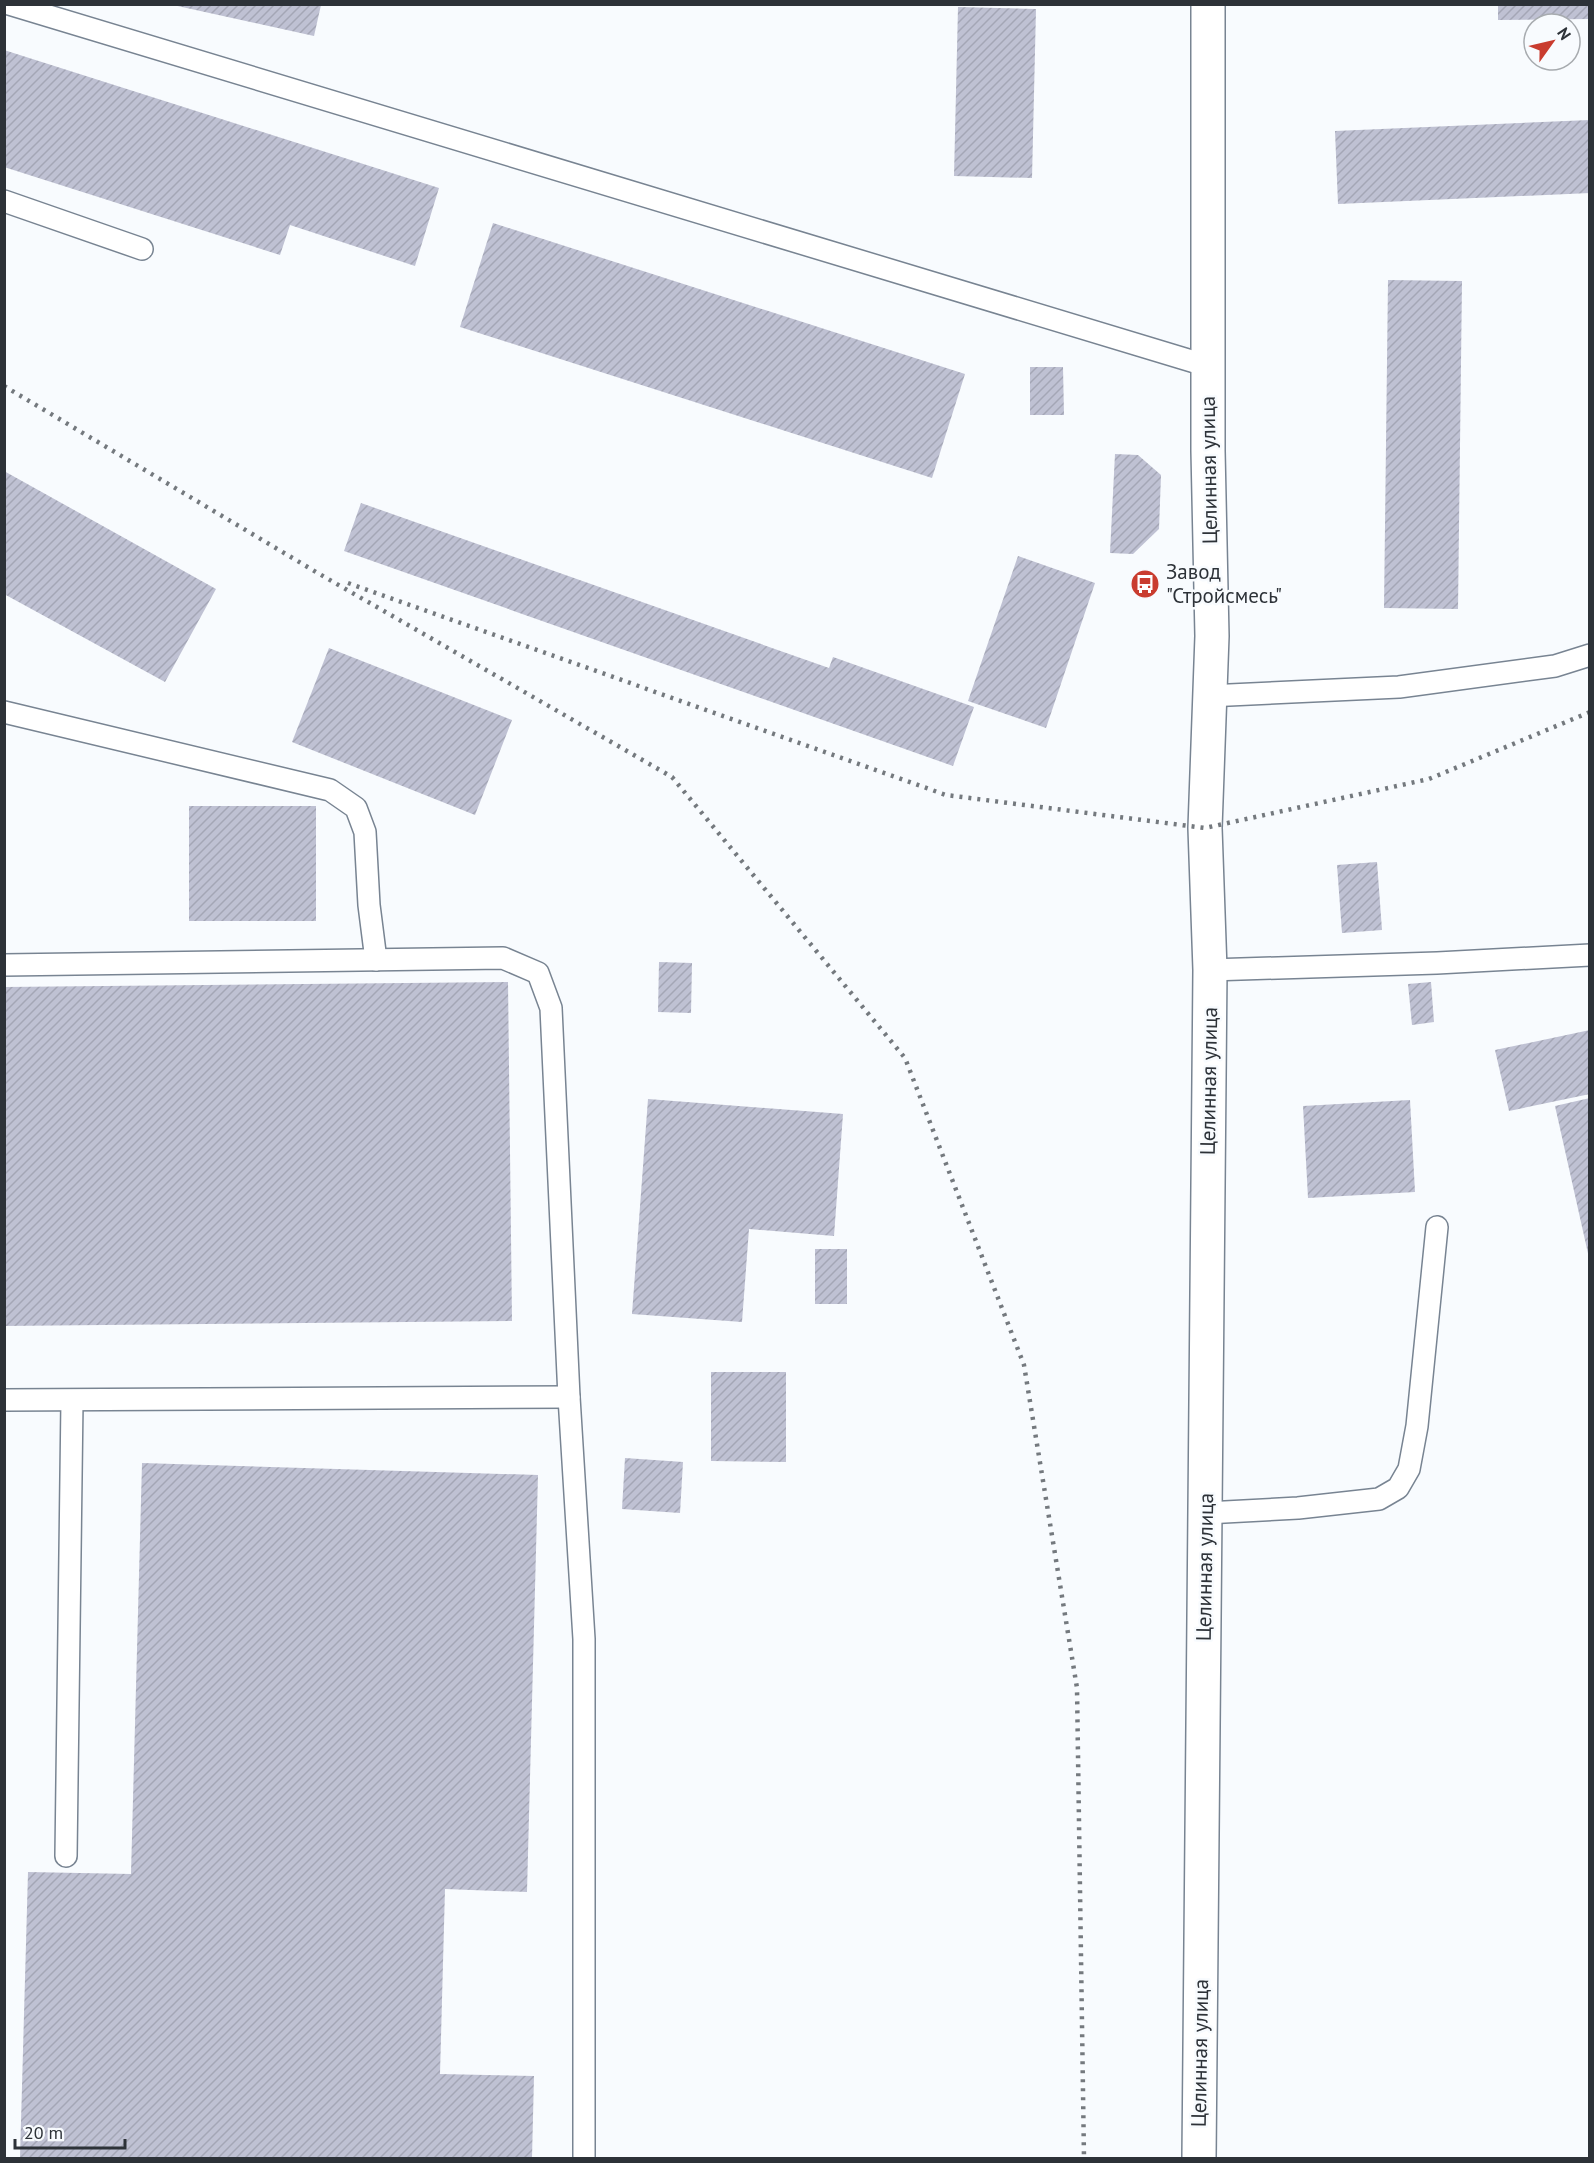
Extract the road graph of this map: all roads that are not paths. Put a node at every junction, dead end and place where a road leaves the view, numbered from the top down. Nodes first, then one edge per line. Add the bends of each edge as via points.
1 (9, 4) edge
2 (1208, 4) edge
3 (4, 201) edge
4 (142, 249) dead end
5 (1208, 366) junction
6 (1590, 655) edge
7 (1208, 696) junction
8 (4, 712) edge
9 (1590, 956) edge
10 (376, 960) junction
11 (4, 965) edge
12 (1210, 970) junction
13 (1437, 1227) dead end
14 (569, 1397) junction
15 (4, 1400) edge
16 (72, 1401) junction
17 (1206, 1513) junction
18 (66, 1856) dead end
19 (584, 2158) edge
20 (1199, 2158) edge

1 - 5 lane
2 - 5 street, Целинная улица
3 - 4 lane
5 - 7 street, Целинная улица via 1212,636
6 - 7 lane via 1555,666 1399,687
7 - 12 street, Целинная улица via 1205,828
8 - 10 lane via 330,790 356,808 365,832
9 - 12 lane
10 - 11 lane
10 - 14 lane via 503,958 538,973 551,1008
12 - 17 street, Целинная улица
13 - 17 lane via 1417,1426 1409,1469 1398,1488 1379,1499
14 - 16 lane
14 - 19 lane via 584,1639
15 - 16 lane
16 - 18 lane
17 - 20 street, Целинная улица

